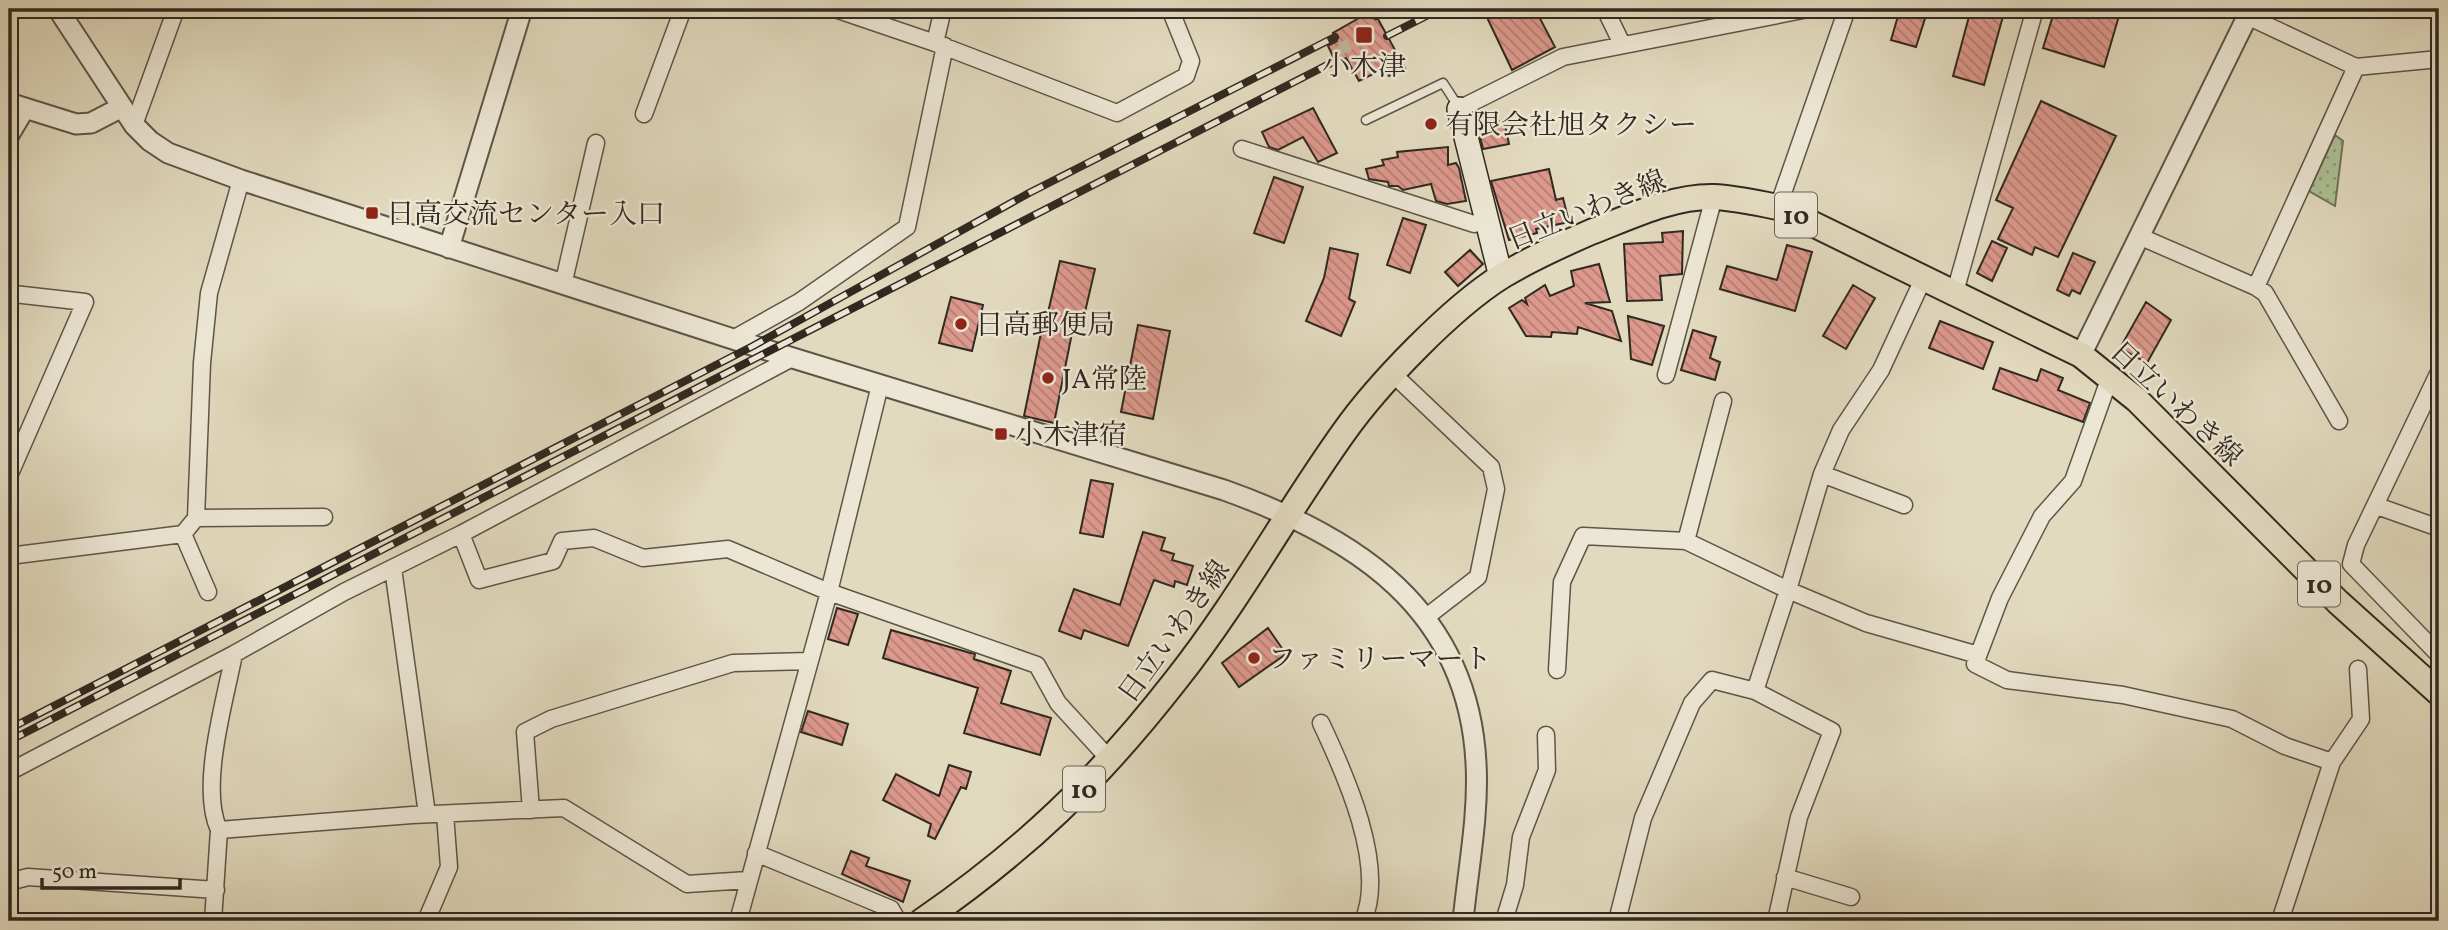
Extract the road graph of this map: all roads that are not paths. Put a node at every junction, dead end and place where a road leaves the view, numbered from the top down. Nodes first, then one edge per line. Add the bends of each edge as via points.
1 (58, 9) edge
2 (176, 9) edge
3 (522, 9) edge
4 (683, 9) edge
5 (835, 9) edge
6 (943, 9) edge
7 (1170, 9) edge
8 (1605, 9) edge
9 (1808, 9) edge
10 (1847, 9) edge
11 (2035, 9) edge
12 (2249, 12) edge
13 (1622, 44) junction
14 (940, 45) junction
15 (2439, 59) edge
16 (2356, 67) junction
17 (17, 106) edge
18 (122, 107) junction
19 (1459, 108) junction
20 (644, 114) dead end
21 (1367, 120) dead end
22 (134, 125) junction
23 (9, 135) edge
24 (596, 143) dead end
25 (1242, 149) dead end
26 (241, 180) junction
27 (1714, 197) junction
28 (1778, 207) junction
29 (1487, 221) junction
30 (2141, 237) junction
31 (449, 248) junction
32 (1500, 277) junction
33 (1924, 277) junction
34 (563, 285) junction
35 (2256, 287) junction
36 (9, 290) edge
37 (1955, 292) junction
38 (733, 339) junction
39 (2081, 355) junction
40 (792, 358) junction
41 (2439, 372) edge
42 (1393, 374) junction
43 (1666, 375) dead end
44 (2110, 377) junction
45 (880, 385) junction
46 (1723, 401) dead end
47 (2339, 421) dead end
48 (1822, 474) junction
49 (9, 476) edge
50 (1905, 505) dead end
51 (2377, 506) junction
52 (1289, 516) junction
53 (324, 517) dead end
54 (196, 519) junction
55 (2439, 528) edge
56 (183, 534) junction
57 (461, 534) junction
58 (1686, 541) junction
59 (9, 556) edge
60 (393, 568) junction
61 (1788, 590) junction
62 (208, 592) dead end
63 (829, 592) junction
64 (1425, 618) junction
65 (234, 654) junction
66 (1978, 655) junction
67 (2439, 655) edge
68 (809, 661) junction
69 (2358, 669) dead end
70 (1557, 670) dead end
71 (1755, 691) junction
72 (2439, 693) edge
73 (1321, 723) dead end
74 (1546, 735) dead end
75 (1111, 761) junction
76 (2332, 762) junction
77 (9, 772) edge
78 (531, 810) junction
79 (427, 814) junction
80 (445, 814) junction
81 (219, 830) junction
82 (756, 853) junction
83 (1785, 877) junction
84 (748, 880) junction
85 (9, 881) edge
86 (216, 890) junction
87 (1852, 897) dead end
88 (213, 921) edge
89 (426, 921) edge
90 (738, 921) edge
91 (898, 921) edge
92 (922, 921) edge
93 (1363, 921) edge
94 (1463, 921) edge
95 (1504, 921) edge
96 (1617, 921) edge
97 (1776, 921) edge
98 (2280, 921) edge

1 - 18 street
2 - 22 street
3 - 31 street
4 - 20 street
5 - 14 street
6 - 14 street
7 - 14 street via 1191,61 1186,76 1117,113
8 - 13 street
9 - 13 street
10 - 28 street
11 - 37 street
12 - 16 street
12 - 30 street
13 - 19 street via 1563,57
14 - 38 street via 907,227 799,302
15 - 16 street
16 - 35 street
17 - 18 street via 76,124 91,124
17 - 23 street
18 - 22 street
19 - 21 lane via 1443,83
19 - 29 main road
22 - 26 street via 168,153
24 - 34 street
25 - 29 street via 1474,224
26 - 31 street
26 - 54 street via 209,293
27 - 28 main road, 日立いわき線 / 10
27 - 32 main road, 日立いわき線 / 10 via 1681,201 1626,218
27 - 43 street
28 - 33 main road, 日立いわき線 / 10
29 - 32 main road
30 - 35 street
30 - 39 street
31 - 34 street
32 - 42 main road, 日立いわき線 / 10
33 - 37 main road, 日立いわき線 / 10
33 - 48 street via 1881,370 1841,430
34 - 38 street
35 - 47 street via 2265,293
36 - 49 street via 85,302
37 - 39 main road, 日立いわき線 / 10
38 - 40 street
39 - 44 main road, 日立いわき線 / 10
40 - 45 street
40 - 57 street
41 - 51 street
42 - 52 main road, 日立いわき線 / 10 via 1343,432
42 - 64 street via 1491,467 1496,489 1478,577
44 - 66 street via 2073,481 2042,516 2000,598
44 - 72 main road, 日立いわき線 / 10 via 2338,602
45 - 52 street via 1107,452
45 - 63 street
46 - 58 street
48 - 50 street
48 - 61 street
51 - 55 street
51 - 67 street via 2351,564
52 - 64 street via 1360,554 1397,585
52 - 75 main road, 日立いわき線 / 10 via 1179,677
53 - 54 street
54 - 56 street
56 - 59 street
56 - 62 street
57 - 60 street
57 - 63 street via 479,580 553,561 562,541 594,538 643,558 727,550
58 - 61 street
58 - 70 street via 1583,536 1562,582
60 - 65 street
60 - 79 street
61 - 66 street via 1866,623
61 - 71 street
63 - 68 street
63 - 75 street via 1037,665 1058,703
64 - 94 street via 1454,668 1474,741 1475,807
65 - 77 street
65 - 81 street via 214,762 212,814
66 - 76 street via 1975,664 2007,680 2123,695 2232,719 2285,746
68 - 78 street via 733,663 551,719 525,732
68 - 82 street
69 - 76 street via 2361,719
71 - 83 street via 1832,731 1799,817
71 - 96 street via 1712,680 1692,703 1643,818
73 - 93 street via 1355,805 1368,865 1370,895
74 - 95 street via 1547,770 1521,837 1515,886
75 - 92 main road, 日立いわき線 / 10 via 1004,861
76 - 98 street
78 - 80 street
78 - 84 street via 564,808 687,884
79 - 80 street
79 - 81 street
80 - 89 street via 449,867
81 - 86 street
82 - 84 street
82 - 91 street via 891,909
83 - 87 street
83 - 97 street
84 - 90 street
85 - 86 street via 29,877
86 - 88 street

